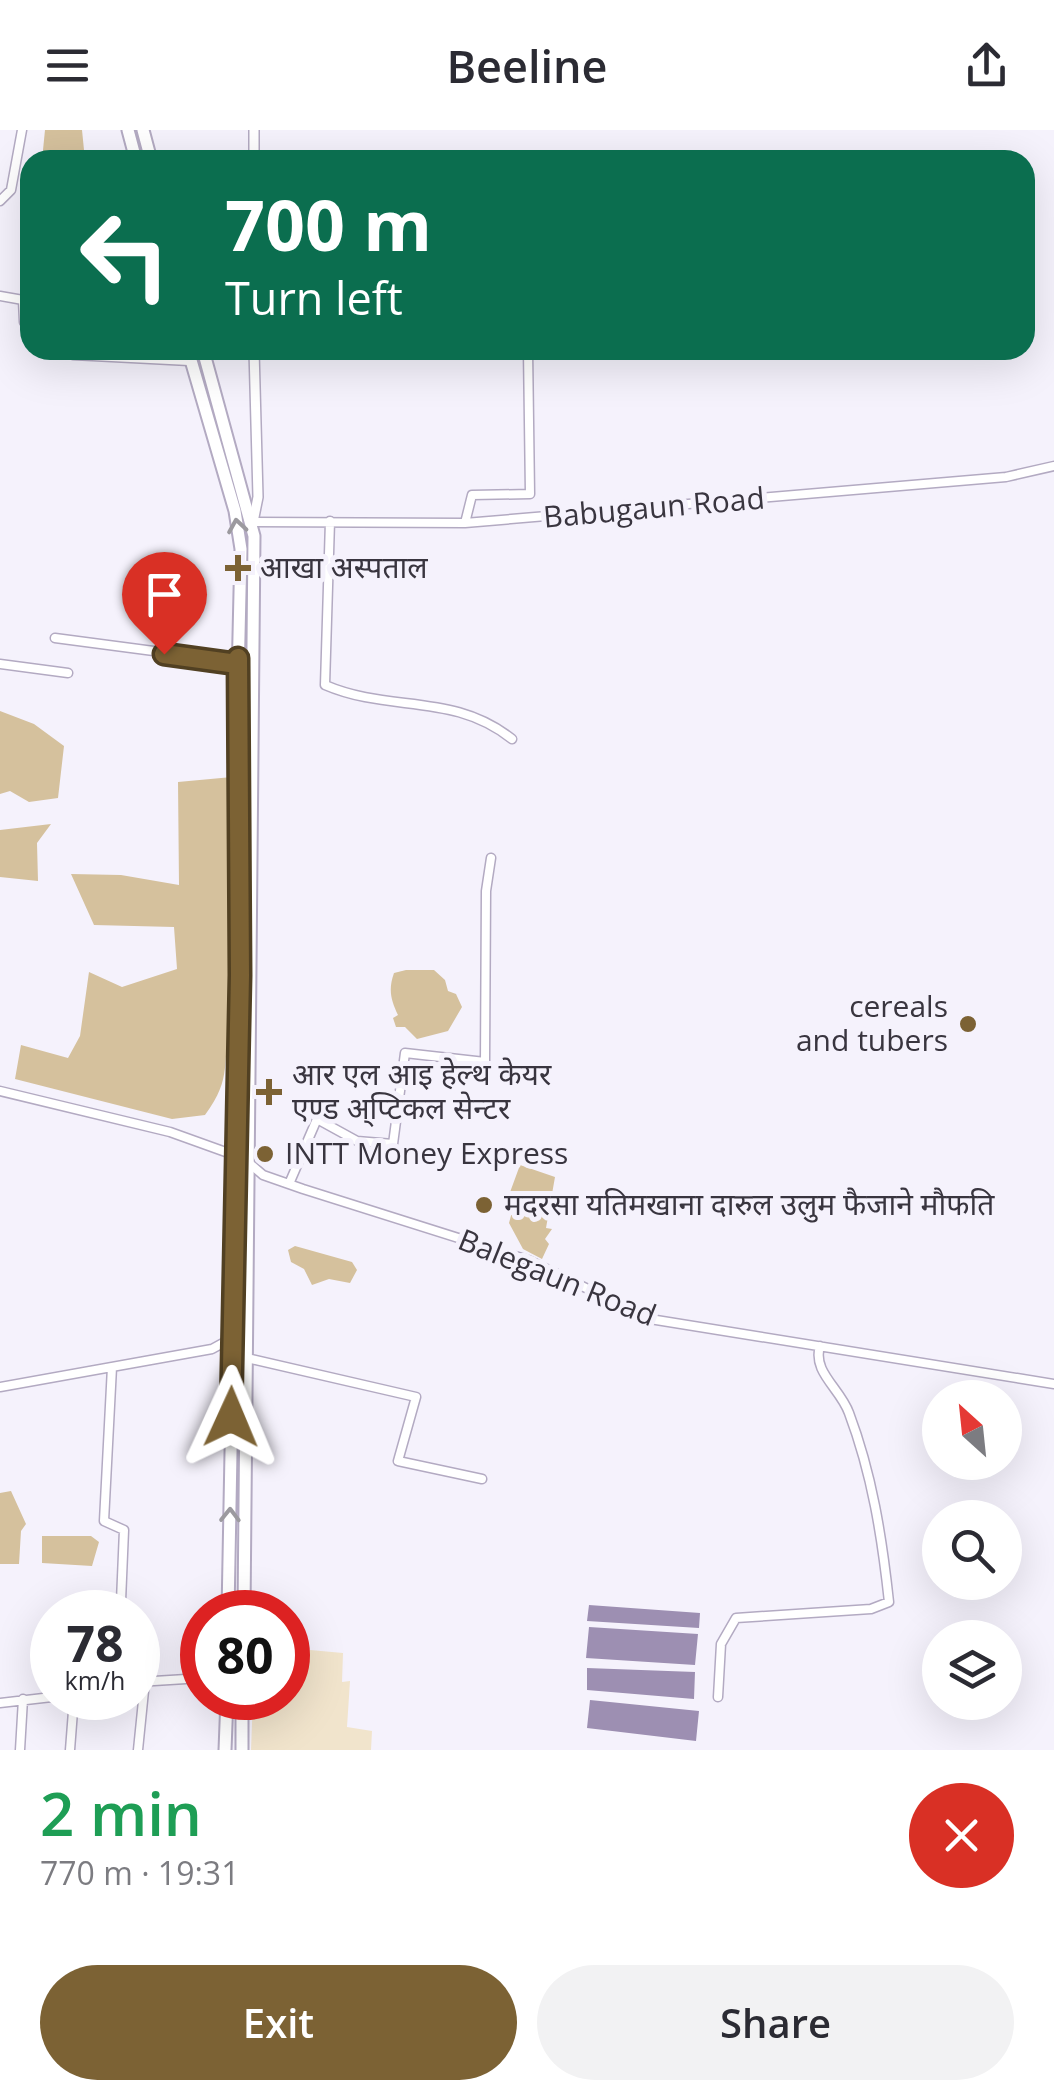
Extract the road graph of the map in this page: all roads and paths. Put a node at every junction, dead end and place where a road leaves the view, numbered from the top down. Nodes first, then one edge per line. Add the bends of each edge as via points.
1 (22, 130) edge
2 (0, 201) edge
3 (137, 360) edge
4 (189, 360) edge
5 (191, 360) edge
6 (206, 360) edge
7 (254, 360) edge
8 (528, 360) edge
9 (1054, 466) edge
10 (330, 521) junction
11 (252, 522) junction
12 (464, 523) junction
13 (55, 638) dead end
14 (238, 658) junction
15 (0, 664) edge
16 (68, 673) dead end
17 (512, 739) dead end
18 (492, 858) dead end
19 (0, 1091) edge
20 (242, 1160) junction
21 (290, 1184) junction
22 (232, 1338) junction
23 (820, 1346) junction
24 (247, 1358) junction
25 (112, 1366) junction
26 (1054, 1384) edge
27 (0, 1387) edge
28 (482, 1479) dead end
29 (122, 1590) edge
30 (228, 1590) edge
31 (244, 1590) edge
32 (718, 1697) dead end
33 (22, 1699) junction
34 (30, 1699) edge
35 (0, 1703) edge
36 (72, 1720) edge
37 (139, 1720) edge
38 (226, 1720) edge
39 (242, 1720) edge
40 (20, 1750) edge
41 (70, 1750) edge
42 (138, 1750) edge
43 (225, 1750) edge
44 (242, 1750) edge

1 - 2 street via 11,190
3 - 4 street
14 -> 5 highway via 239,529
6 - 11 highway
7 - 11 main road via 258,498
8 - 12 street via 530,494 472,495
9 - 12 street, Babugaun Road via 1006,477
10 - 11 street, Babugaun Road
10 - 12 street, Babugaun Road
10 - 17 street via 325,685 362,698 456,710
11 - 20 highway
13 - 14 street via 237,664
14 - 20 highway
15 - 16 street
18 - 21 street via 486,891 486,1062 406,1054 393,1144 357,1141 317,1120
19 - 20 street, Balegaun Road via 170,1132
20 - 21 street, Balegaun Road
20 - 22 highway
20 - 24 highway
21 - 23 street, Balegaun Road via 528,1260 650,1320
22 - 25 street via 212,1349
30 -> 22 highway
23 - 26 street, Balegaun Road
23 - 32 street via 816,1360 840,1389 864,1458 889,1602 871,1609 736,1618 721,1644
24 - 28 street via 416,1398 398,1461
24 - 31 highway
25 - 27 street
25 - 29 street via 104,1522 124,1530
33 - 34 street
33 - 35 street
33 - 40 street
36 - 41 street
37 - 42 street
38 - 43 highway
39 - 44 highway

